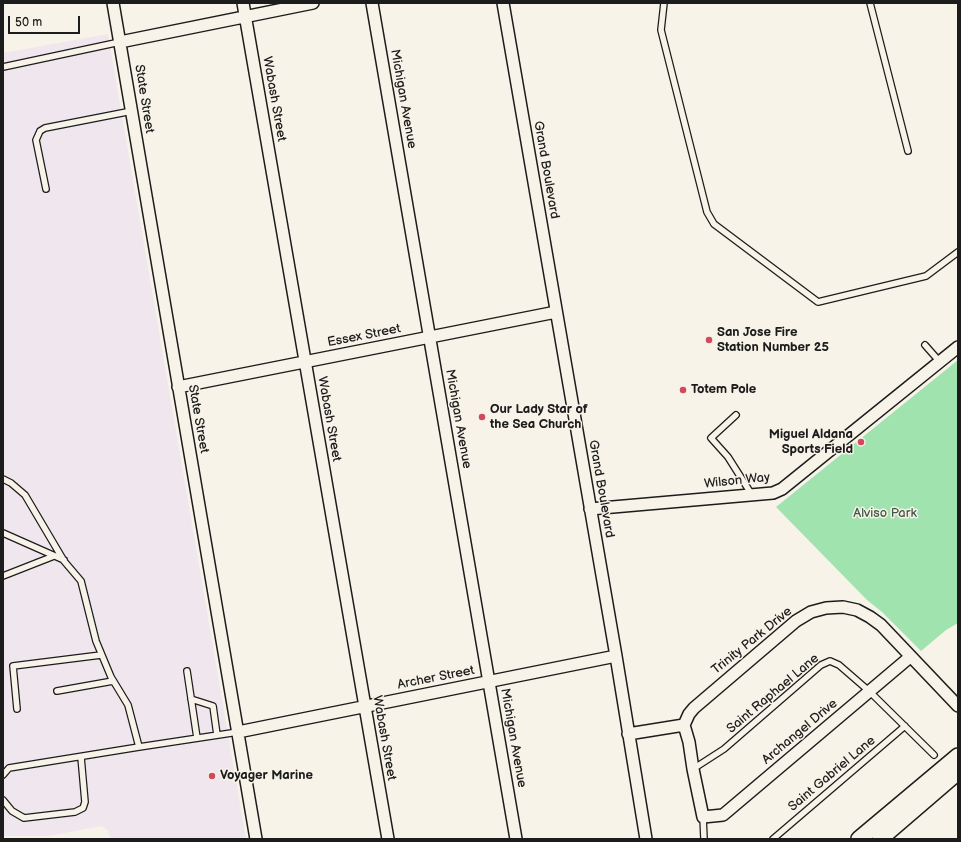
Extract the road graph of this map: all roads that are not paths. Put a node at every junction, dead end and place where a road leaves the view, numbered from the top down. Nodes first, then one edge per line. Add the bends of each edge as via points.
1 (113, 3) edge
2 (243, 3) edge
3 (313, 3) edge
4 (372, 3) edge
5 (503, 3) edge
6 (664, 3) edge
7 (870, 3) edge
8 (246, 17) junction
9 (120, 42) junction
10 (3, 67) edge
11 (132, 111) junction
12 (908, 151) dead end
13 (46, 189) dead end
14 (958, 252) edge
15 (556, 312) junction
16 (429, 337) junction
17 (925, 345) dead end
18 (958, 347) edge
19 (305, 362) junction
20 (940, 362) junction
21 (178, 387) junction
22 (736, 415) dead end
23 (3, 479) edge
24 (752, 495) junction
25 (590, 509) junction
26 (3, 534) edge
27 (54, 556) junction
28 (64, 561) junction
29 (3, 576) edge
30 (101, 655) junction
31 (616, 656) junction
32 (910, 657) junction
33 (187, 671) dead end
34 (113, 681) junction
35 (488, 682) junction
36 (57, 691) dead end
37 (870, 691) junction
38 (191, 699) junction
39 (958, 706) edge
40 (364, 707) junction
41 (17, 709) dead end
42 (684, 725) junction
43 (904, 726) junction
44 (238, 732) junction
45 (628, 734) junction
46 (218, 735) junction
47 (196, 738) junction
48 (139, 747) junction
49 (934, 755) dead end
50 (958, 756) edge
51 (81, 757) junction
52 (693, 769) junction
53 (958, 772) edge
54 (3, 775) edge
55 (3, 800) edge
56 (703, 817) junction
57 (256, 839) edge
58 (388, 839) edge
59 (516, 839) edge
60 (646, 839) edge
61 (704, 839) edge
62 (773, 839) edge
63 (859, 839) edge
64 (880, 839) edge

1 - 9 street, State Street
2 - 8 street, Wabash Street
3 - 8 street
4 - 16 street, Michigan Avenue
5 - 15 street, Grand Boulevard
6 - 14 lane via 661,30 707,212 714,224 818,302 926,276
7 - 12 lane
8 - 9 street
8 - 19 street, Wabash Street
9 - 10 lane
9 - 11 street, State Street
11 - 13 lane via 40,131 36,140
11 - 21 street, State Street
15 - 16 street, Essex Street
15 - 25 street, Grand Boulevard
16 - 19 street, Essex Street
16 - 35 street, Michigan Avenue
17 - 20 lane
18 - 20 street, Wilson Way
19 - 21 street, Essex Street
19 - 40 street, Wabash Street
20 - 24 street, Wilson Way via 782,489 773,493
21 - 44 street, State Street
22 - 24 lane via 711,438 728,457
23 - 28 lane via 25,495
24 - 25 street, Wilson Way
25 - 31 street, Grand Boulevard
26 - 27 lane
27 - 28 lane
27 - 29 lane
28 - 30 lane via 81,581
30 - 34 lane
30 - 41 lane via 13,666
31 - 35 street, Archer Street
31 - 45 street, Grand Boulevard
32 - 37 street, Archangel Drive
32 - 39 street, Trinity Park Drive
32 - 42 street, Trinity Park Drive via 881,625 857,610 843,607 811,612 796,621 694,708
33 - 38 lane
34 - 36 lane
34 - 48 lane via 128,705
35 - 40 street, Archer Street
35 - 59 street, Michigan Avenue
37 - 43 lane, Saint Raphael Lane
37 - 52 lane, Saint Raphael Lane via 839,664 830,661 821,665 724,749
37 - 56 street, Archangel Drive via 723,815
38 - 46 lane via 213,706
38 - 47 lane
40 - 44 street, Archer Street
40 - 58 street, Wabash Street
42 - 45 street
42 - 52 street
43 - 49 lane, Saint Raphael Lane
43 - 62 lane, Saint Gabriel Lane
44 - 46 lane
44 - 57 street, State Street
45 - 60 street, Grand Boulevard
46 - 47 lane
47 - 48 lane
48 - 51 lane
50 - 63 main road
51 - 54 lane via 9,768
51 - 55 lane via 85,802 76,812 24,818 12,811
52 - 56 street
53 - 64 main road
56 - 61 lane

